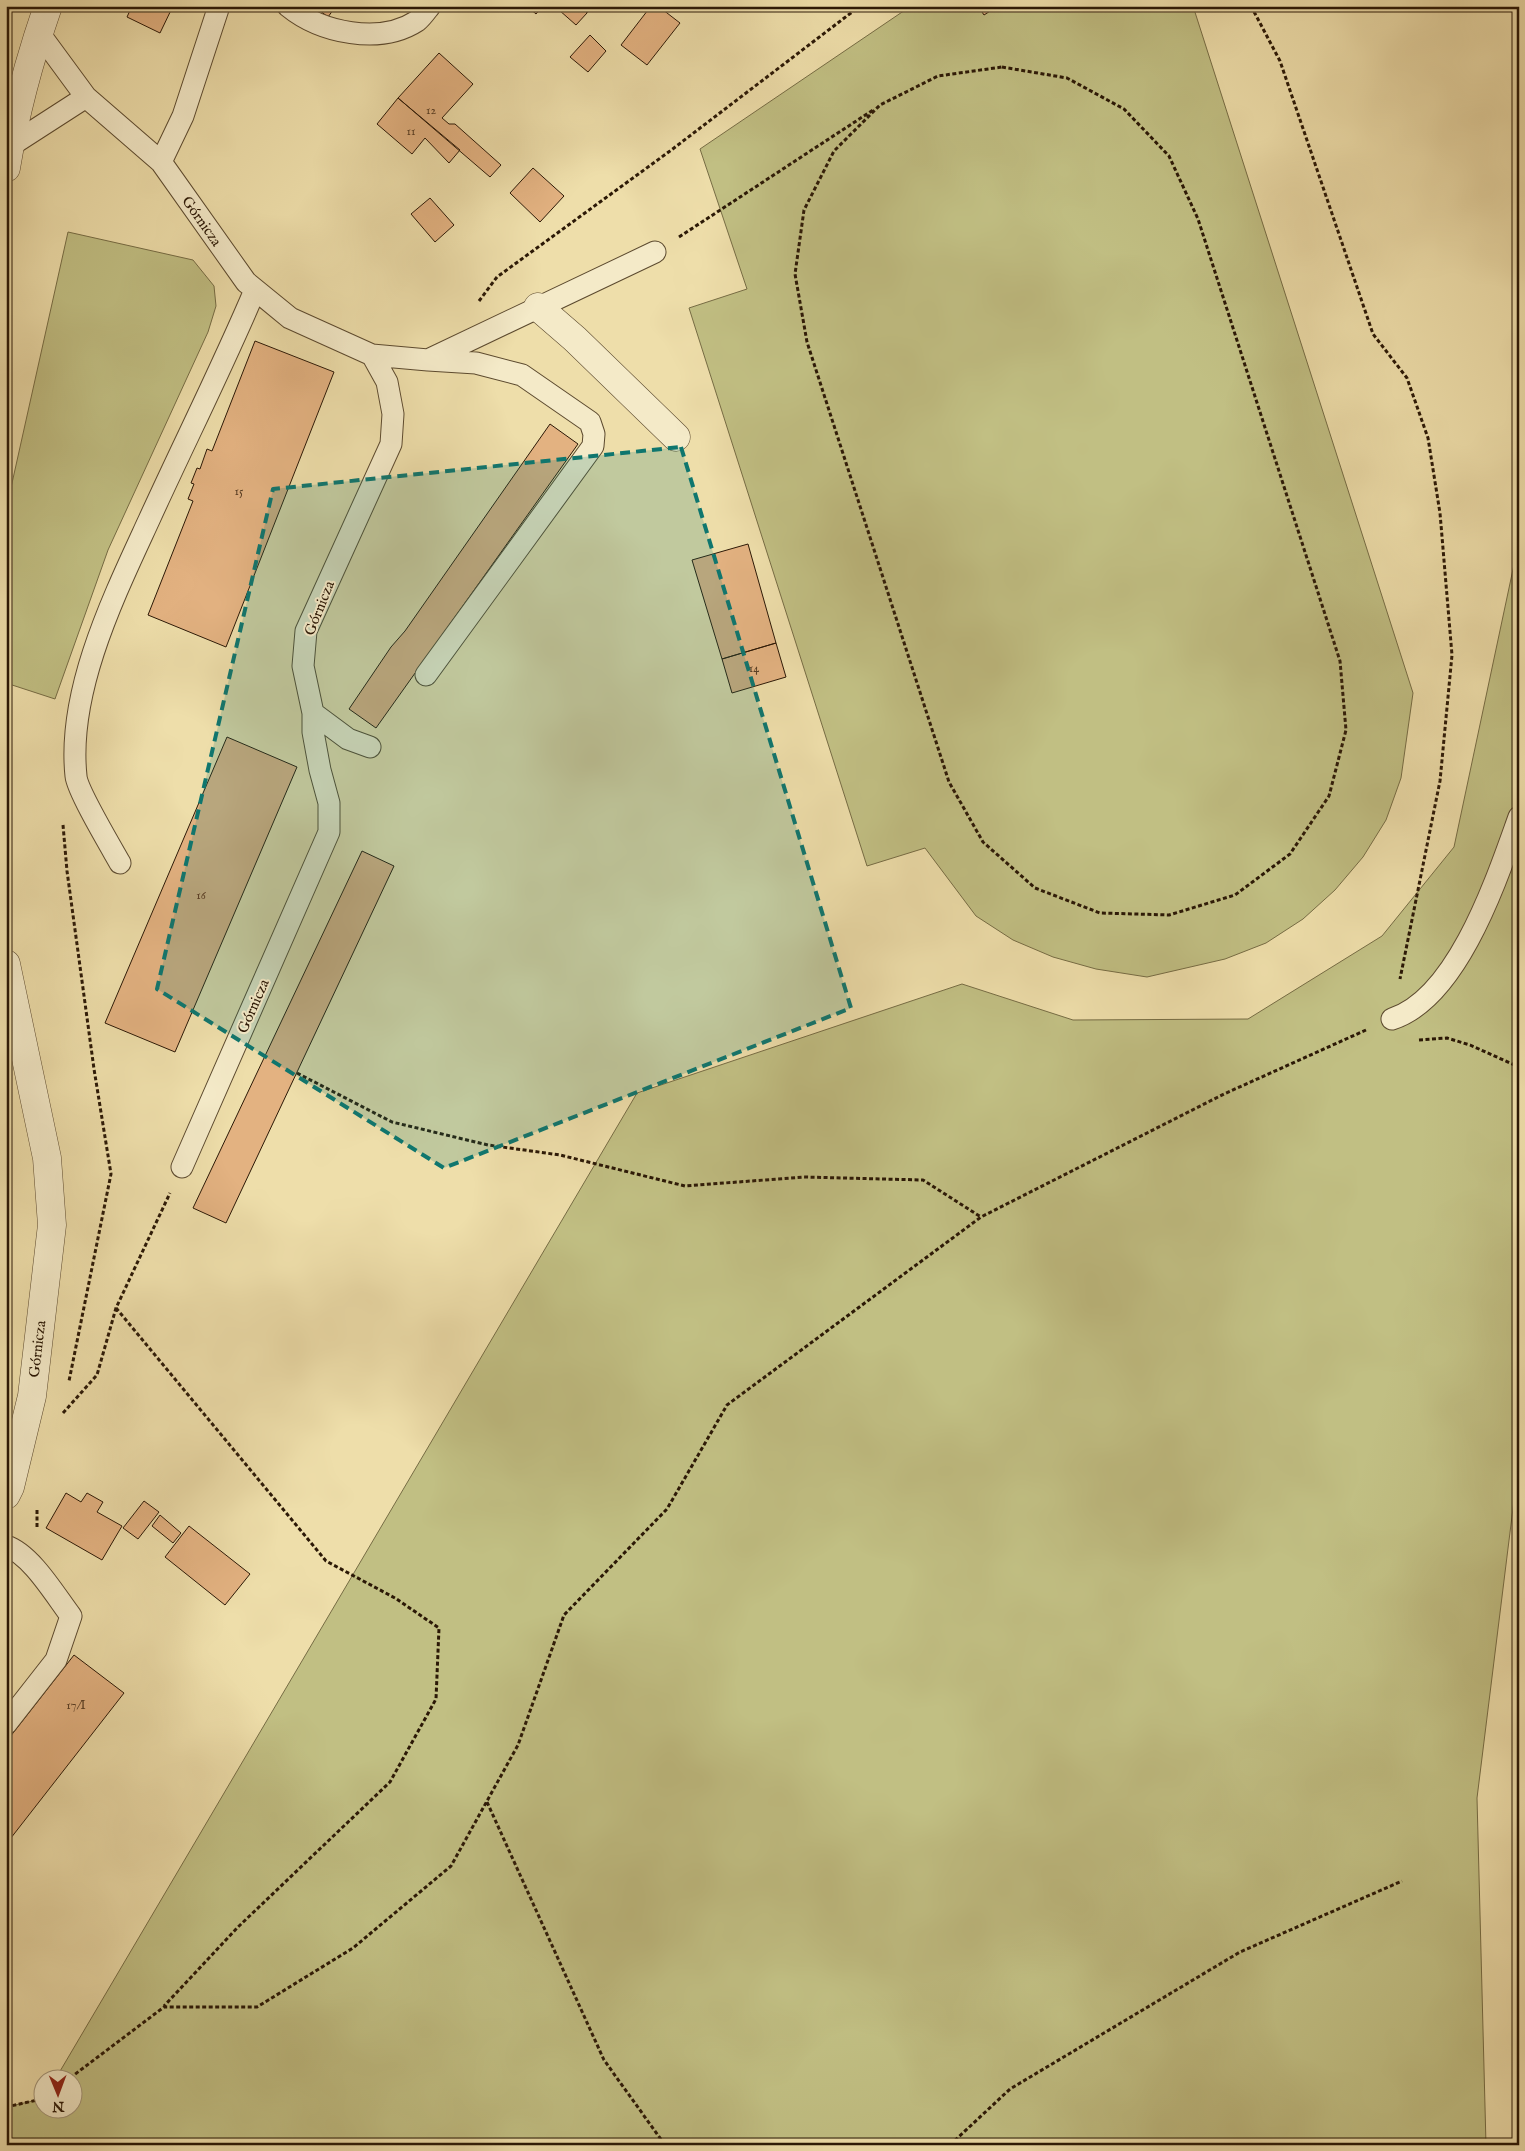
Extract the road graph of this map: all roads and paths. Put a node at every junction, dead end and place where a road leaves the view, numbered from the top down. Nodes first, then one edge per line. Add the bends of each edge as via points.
1 (48, 6) edge
2 (219, 6) edge
3 (288, 6) edge
4 (430, 6) edge
5 (860, 6) edge
6 (1251, 6) edge
7 (39, 33) junction
8 (86, 97) junction
9 (880, 105) junction
10 (8, 157) edge
11 (161, 162) junction
12 (676, 239) dead end
13 (655, 252) dead end
14 (255, 290) junction
15 (538, 307) junction
16 (474, 308) dead end
17 (372, 356) junction
18 (428, 360) junction
19 (676, 437) dead end
20 (426, 675) dead end
21 (313, 713) junction
22 (370, 747) dead end
23 (1519, 817) edge
24 (120, 863) dead end
25 (6, 964) edge
26 (1392, 1019) junction
27 (1519, 1067) edge
28 (297, 1073) dead end
29 (182, 1168) joint
30 (981, 1218) junction
31 (116, 1308) junction
32 (57, 1420) dead end
33 (6, 1494) edge
34 (6, 1546) edge
35 (6, 1724) edge
36 (486, 1802) junction
37 (1402, 1880) dead end
38 (164, 2007) junction
39 (82, 2069) edge
40 (32, 2101) edge
41 (6, 2107) edge
42 (665, 2145) edge
43 (950, 2145) edge

1 - 7 street
2 - 11 lane via 183,116
3 - 4 lane via 296,13 334,30 379,35 418,20
5 - 16 path via 670,151 497,277
6 - 26 path via 1280,62 1373,334 1406,378 1428,438 1440,513 1452,655 1440,781
7 - 8 lane, Górnicza
7 - 10 street
8 - 10 lane
8 - 11 lane, Górnicza
9 - 9 path via 938,76 1002,67 1067,78 1124,109 1169,156 1198,219 1340,661 1346,730 1329,796 1290,854 1235,895 1169,916 1100,913 1035,888 983,842 949,782 808,342 795,274 804,210 834,151
9 - 12 path
11 - 14 lane, Górnicza via 246,282
13 - 15 lane
14 - 17 lane, Górnicza via 290,318
14 - 24 lane via 106,614 83,693 74,738 76,778
15 - 18 lane
15 - 19 street
17 - 18 lane
17 - 21 lane, Górnicza via 387,382 393,414 391,444 306,631 303,666
18 - 20 lane via 476,363 522,375 590,422 594,434 593,446
21 - 22 lane via 348,738
21 - 29 lane, Górnicza via 313,732 329,803 329,832
23 - 26 lane via 1472,935 1442,981 1408,1014
25 - 33 street, Górnicza via 47,1158 52,1225 32,1396
26 - 27 path via 1402,1032 1417,1040 1447,1038
26 - 30 path via 1224,1094
28 - 30 path via 392,1122 488,1145 560,1155 685,1186 804,1176 923,1180
29 - 31 path
30 - 36 path via 727,1405 667,1509 564,1615 518,1744
31 - 32 path via 97,1375
31 - 38 path via 326,1561 395,1598 439,1628 436,1699 390,1782 238,1927
34 - 35 lane via 14,1548 31,1564 72,1616 56,1660
36 - 38 path via 452,1866 353,1948 256,2007
36 - 42 path via 604,2060
37 - 43 path via 1240,1952 1010,2089
38 - 39 path
40 - 41 path

